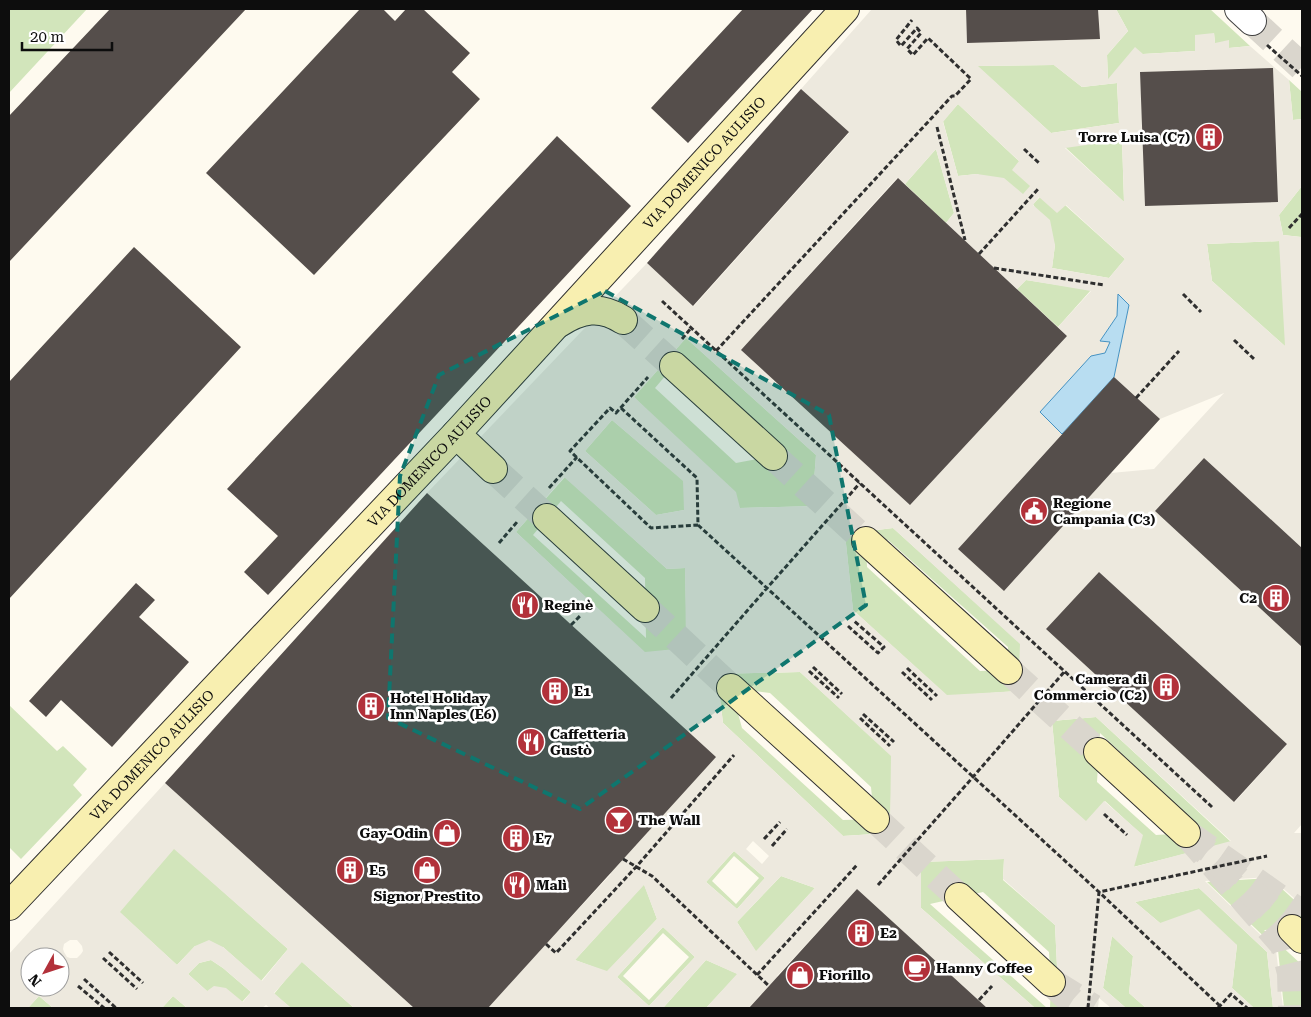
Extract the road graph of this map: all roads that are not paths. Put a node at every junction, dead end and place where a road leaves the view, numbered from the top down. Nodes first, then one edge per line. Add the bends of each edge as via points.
1 (845, 9) edge
2 (623, 320) tunnel mouth
3 (552, 328) junction
4 (668, 360) tunnel mouth
5 (456, 434) junction
6 (773, 456) tunnel mouth
7 (493, 469) tunnel mouth
8 (547, 518) tunnel mouth
9 (866, 541) tunnel mouth
10 (645, 608) tunnel mouth
11 (1008, 670) tunnel mouth
12 (731, 688) tunnel mouth
13 (1098, 752) tunnel mouth
14 (875, 819) tunnel mouth
15 (1186, 833) tunnel mouth
16 (959, 897) tunnel mouth
17 (9, 906) edge
18 (1051, 982) dead end

1 - 3 main road, VIA DOMENICO AULISIO
2 - 3 main road via 613,314 588,311 568,317
3 - 5 main road, VIA DOMENICO AULISIO
4 - 6 main road
5 - 7 main road
5 - 17 main road, VIA DOMENICO AULISIO
8 - 10 main road
9 - 11 main road
12 - 14 main road
13 - 15 main road
16 - 18 main road

